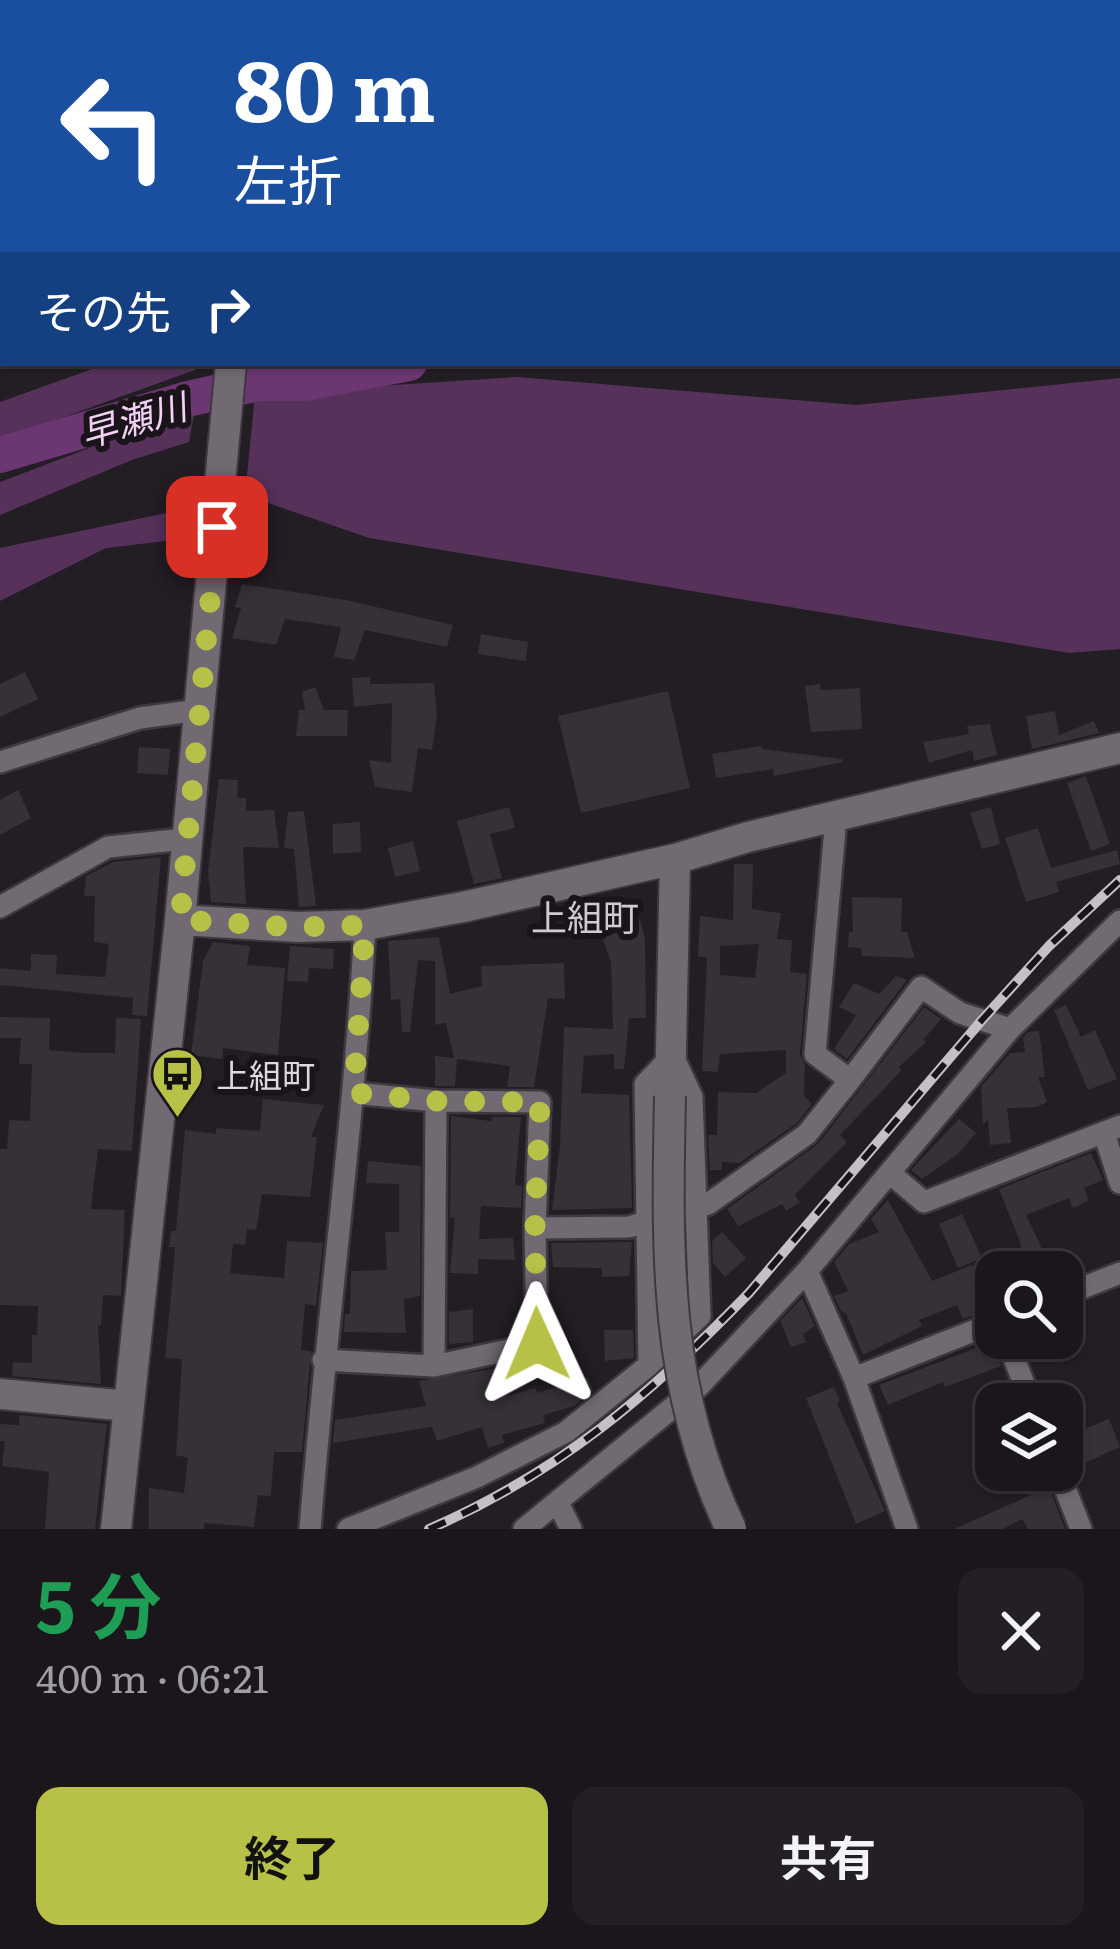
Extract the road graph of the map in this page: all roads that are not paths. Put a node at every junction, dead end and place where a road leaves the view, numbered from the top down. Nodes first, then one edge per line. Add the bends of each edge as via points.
1 (230, 366) edge
2 (199, 710) junction
3 (1120, 748) edge
4 (0, 762) edge
5 (836, 818) junction
6 (184, 839) junction
7 (675, 860) junction
8 (0, 907) edge
9 (180, 920) junction
10 (1120, 921) edge
11 (365, 925) junction
12 (1010, 1029) junction
13 (671, 1054) junction
14 (850, 1080) junction
15 (354, 1093) junction
16 (436, 1101) junction
17 (1112, 1130) edge
18 (891, 1174) junction
19 (1120, 1183) edge
20 (698, 1207) junction
21 (646, 1222) junction
22 (535, 1228) junction
23 (807, 1270) junction
24 (1120, 1273) edge
25 (1083, 1288) edge
26 (975, 1330) edge
27 (323, 1360) junction
28 (649, 1365) junction
29 (434, 1366) junction
30 (854, 1378) junction
31 (0, 1394) edge
32 (128, 1406) junction
33 (1066, 1491) edge
34 (558, 1502) junction
35 (116, 1529) edge
36 (310, 1529) edge
37 (348, 1529) edge
38 (524, 1529) edge
39 (571, 1529) edge
40 (730, 1529) edge
41 (907, 1529) edge
42 (1081, 1529) edge

1 - 2 street
2 - 4 street via 140,718
2 - 6 street
3 - 5 street
5 - 7 street
5 - 14 street via 815,1054
6 - 8 street via 108,847
6 - 9 street
7 - 11 street
7 - 13 street
9 - 11 street
9 - 32 street
10 - 12 street
11 - 15 street
12 - 14 street via 960,1013 921,987
12 - 18 street
13 - 20 street via 692,1096
13 - 21 street via 646,1084
13 - 40 street, bridge via 675,1352 688,1416
14 - 20 street via 807,1134
15 - 16 street
15 - 27 street
16 - 22 street via 540,1102
16 - 29 street
17 - 18 street via 924,1202
17 - 19 street
18 - 23 street
20 - 21 street
20 - 28 street via 700,1316
21 - 22 street
21 - 28 street
22 - 29 street via 537,1344
23 - 30 street
23 - 34 street via 699,1386
24 - 25 street
26 - 30 street
27 - 29 street
27 - 36 street
28 - 37 street via 566,1432
30 - 41 street
31 - 32 street
32 - 35 street
33 - 42 street
34 - 38 street
34 - 39 street

